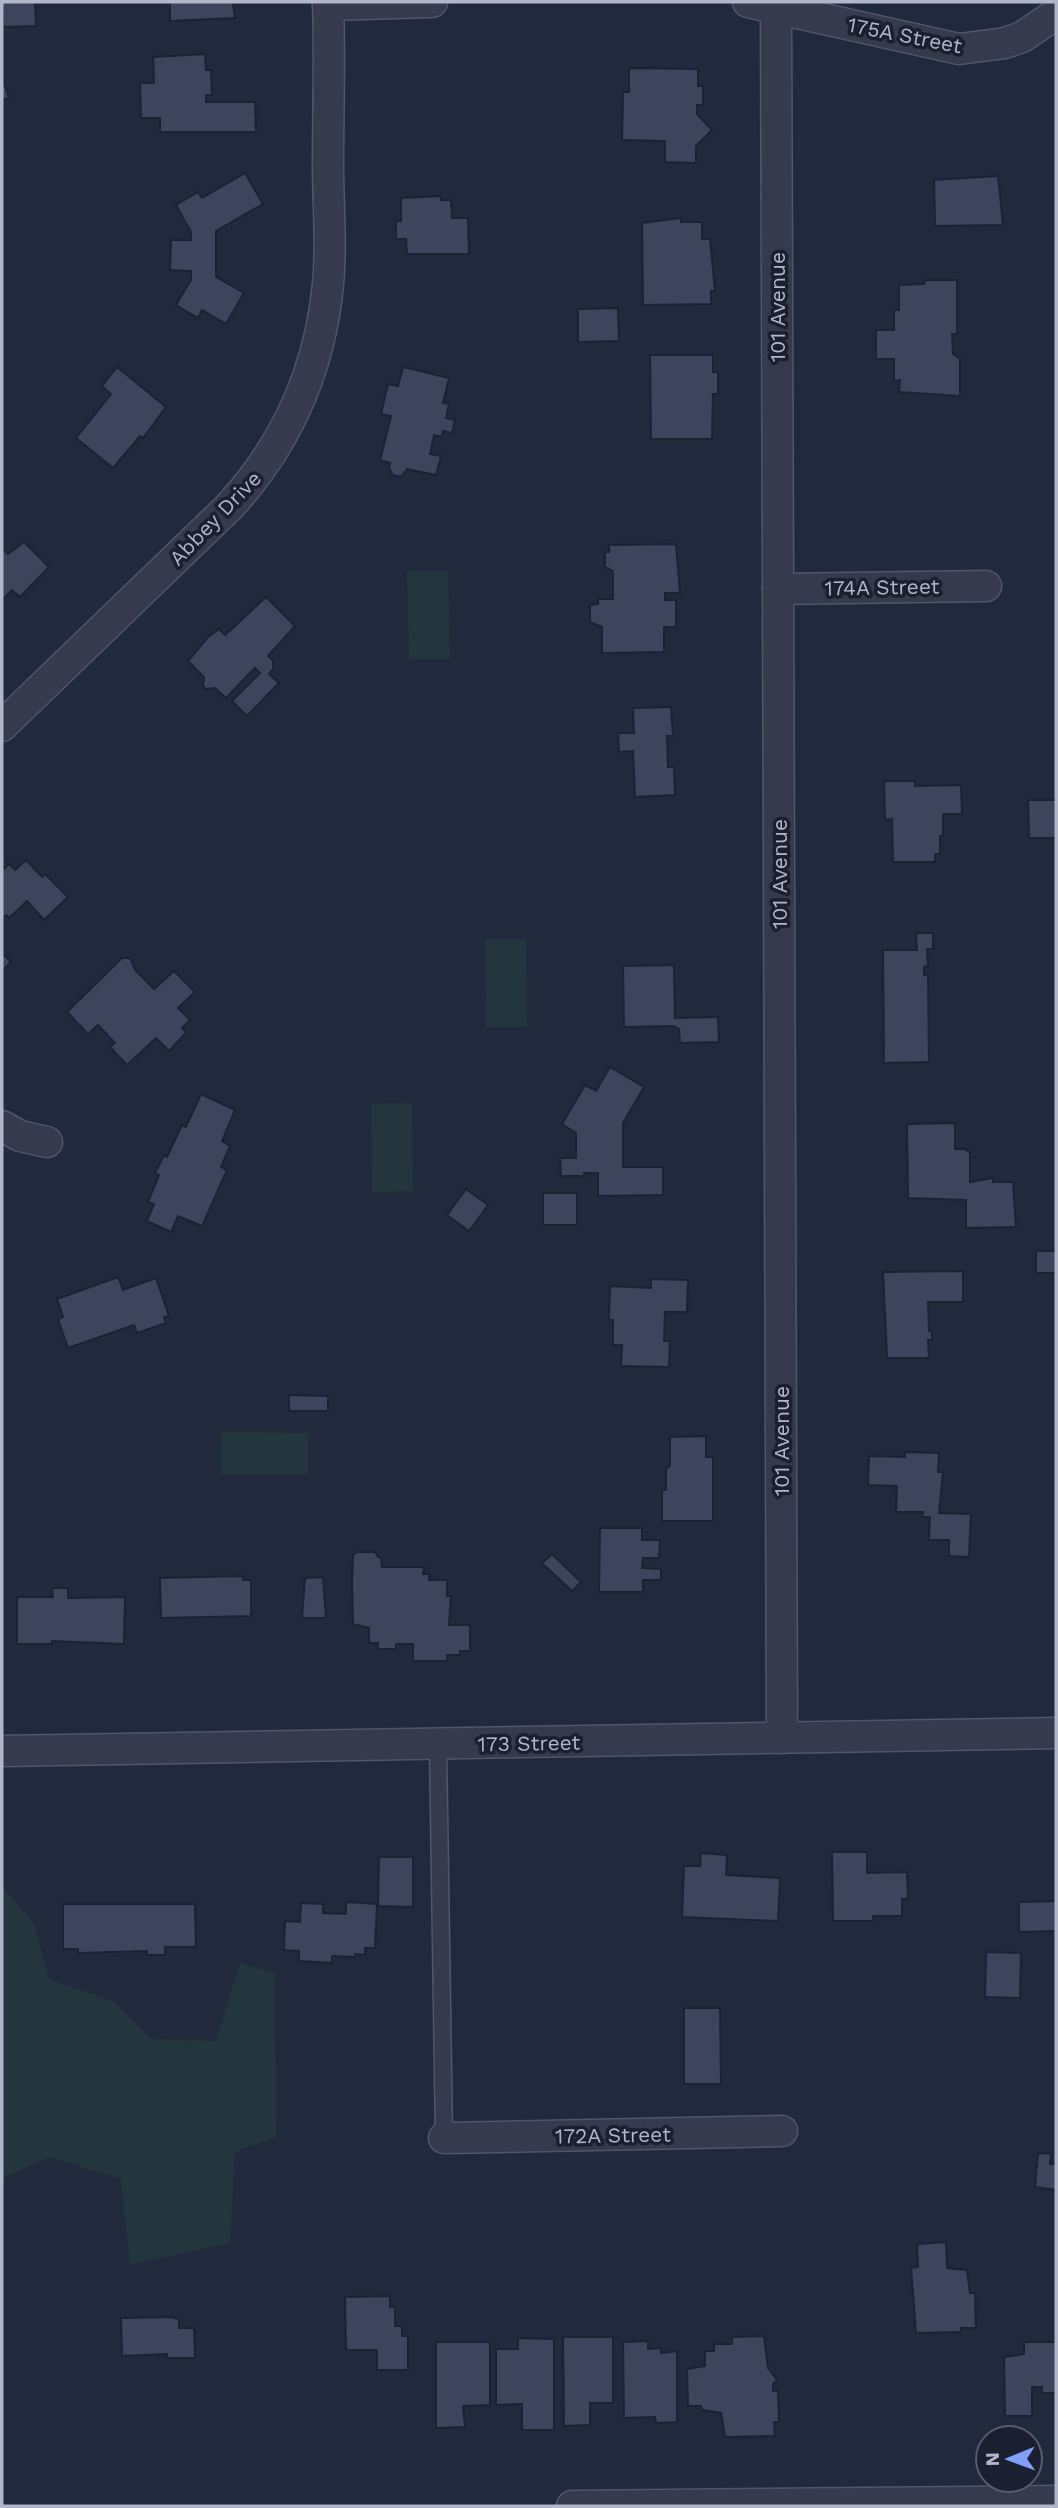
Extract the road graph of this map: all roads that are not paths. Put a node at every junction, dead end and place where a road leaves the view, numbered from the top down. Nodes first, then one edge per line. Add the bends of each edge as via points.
1 (432, 2) edge
2 (328, 3) edge
3 (762, 5) edge
4 (1056, 14) edge
5 (986, 586) dead end
6 (778, 589) junction
7 (2, 726) edge
8 (2, 1126) edge
9 (47, 1142) dead end
10 (1056, 1733) edge
11 (782, 1738) junction
12 (438, 1745) junction
13 (2, 1751) edge
14 (782, 2131) dead end
15 (443, 2138) joint
16 (1056, 2501) edge
17 (572, 2506) edge

1 - 2 street
2 - 7 street, Abbey Drive via 329,281 316,358 291,420 258,476 229,507
3 - 4 street, 175A Street via 967,49 1022,37
3 - 6 street, 101 Avenue
5 - 6 street, 174A Street
6 - 11 street, 101 Avenue
8 - 9 street
10 - 11 street, 173 Street
11 - 12 street, 173 Street
12 - 13 street, 173 Street
12 - 15 lane
14 - 15 street, 172A Street
16 - 17 street

